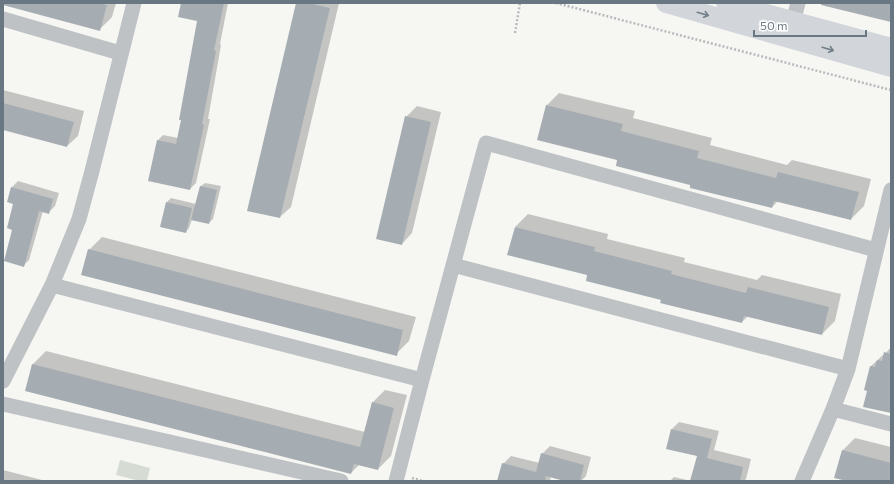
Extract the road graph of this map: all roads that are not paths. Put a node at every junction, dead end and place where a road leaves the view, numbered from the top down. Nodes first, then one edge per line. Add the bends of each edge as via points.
1 (134, 3) edge
2 (666, 3) edge
3 (726, 3) edge
4 (795, 12) edge
5 (3, 19) edge
6 (891, 48) edge
7 (120, 53) junction
8 (891, 67) edge
9 (891, 190) edge
10 (876, 250) junction
11 (453, 265) junction
12 (52, 285) junction
13 (848, 369) junction
14 (422, 380) junction
15 (3, 381) edge
16 (3, 404) edge
17 (834, 409) junction
18 (891, 424) edge
19 (341, 481) edge
20 (396, 481) edge
21 (802, 481) edge

1 - 7 street
2 -> 8 main road
3 - 4 main road
4 - 6 main road
5 - 7 street
7 - 12 street via 79,218
9 - 10 street
10 - 11 street via 486,143
10 - 13 street
11 - 13 street
11 - 14 street
12 - 14 street
12 - 15 street
13 - 17 street
14 - 20 street
16 - 19 street
17 - 18 street
17 - 21 street

